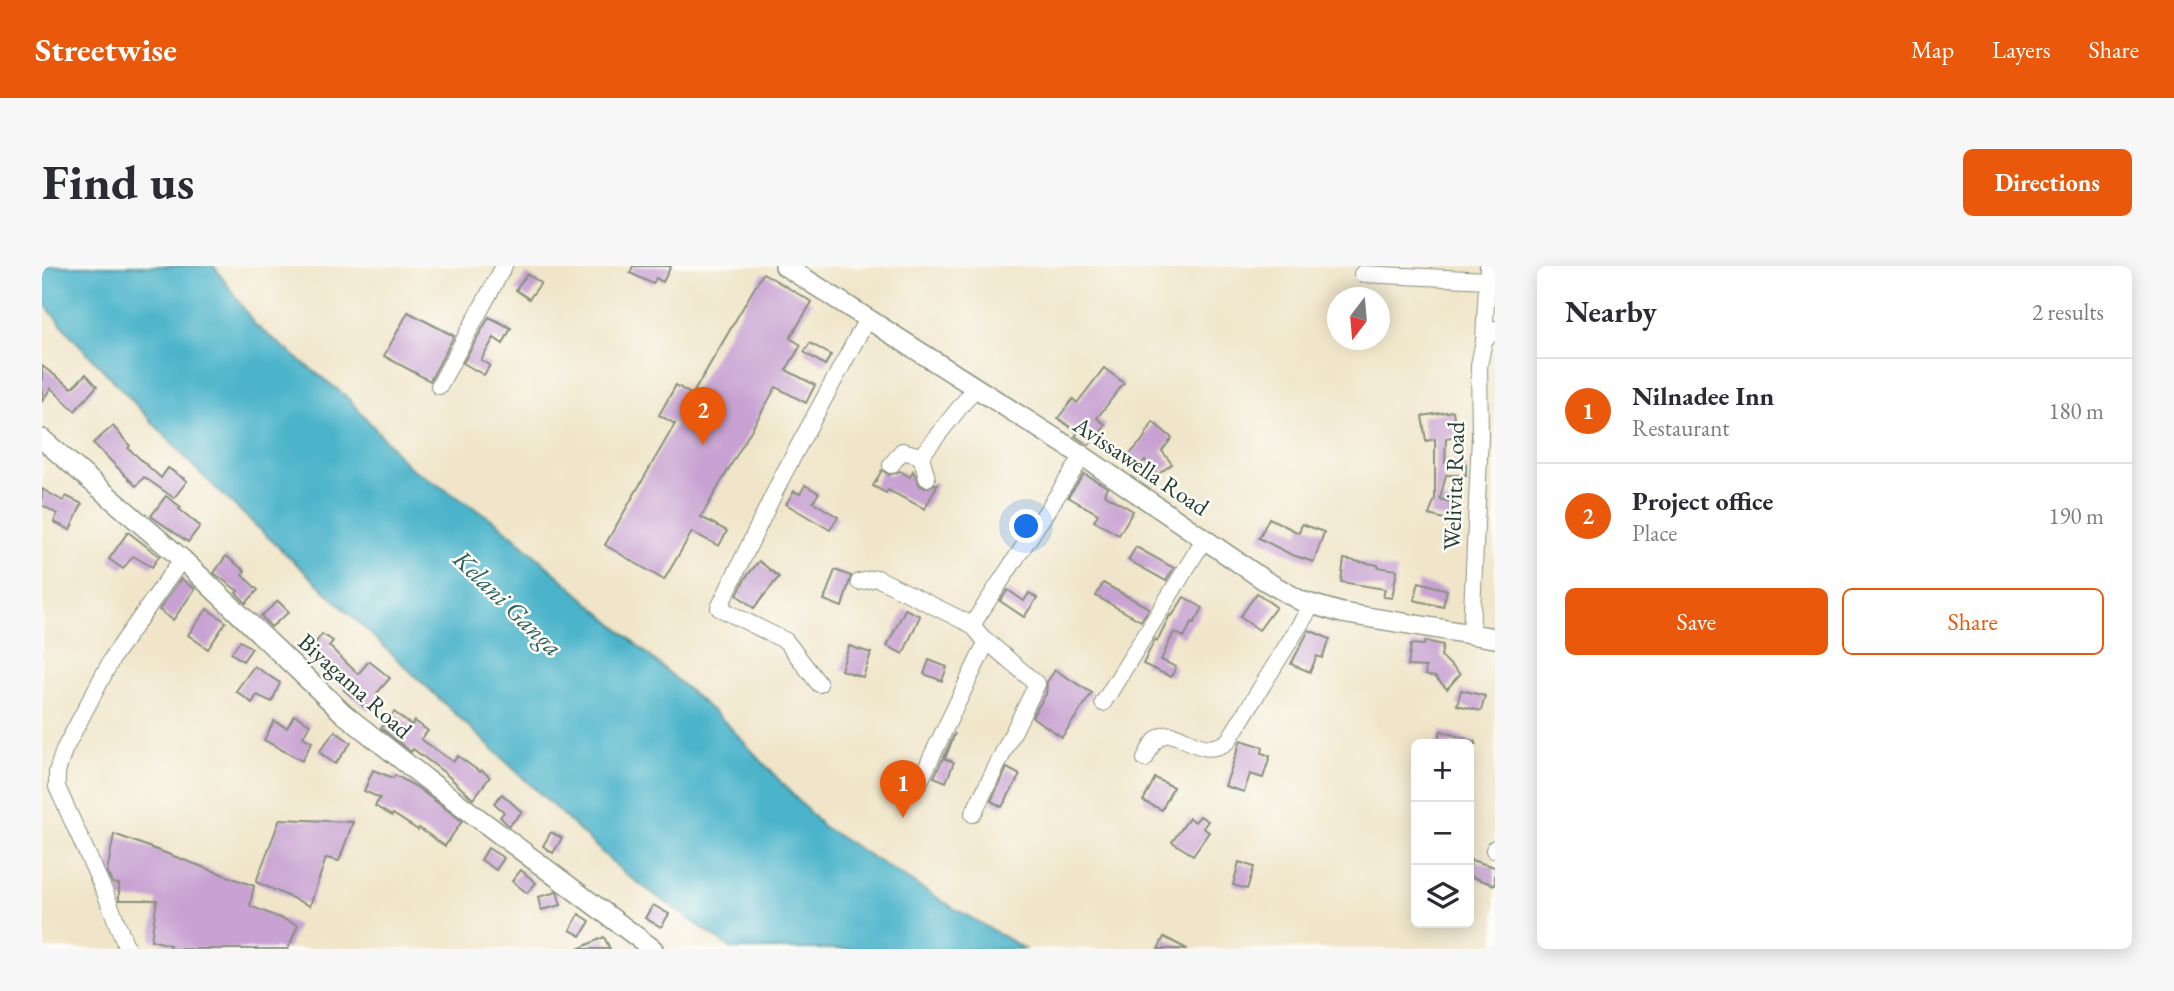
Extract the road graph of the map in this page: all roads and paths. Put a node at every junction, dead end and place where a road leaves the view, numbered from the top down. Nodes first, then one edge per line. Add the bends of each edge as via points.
1 (504, 266) edge
2 (785, 266) edge
3 (1401, 271) edge
4 (1488, 273) edge
5 (1362, 274) dead end
6 (867, 318) junction
7 (1490, 335) edge
8 (439, 386) dead end
9 (976, 387) junction
10 (1488, 412) edge
11 (42, 439) edge
12 (922, 456) junction
13 (1083, 456) junction
14 (891, 465) dead end
15 (927, 478) dead end
16 (1205, 538) junction
17 (182, 559) junction
18 (859, 582) dead end
19 (1312, 605) junction
20 (972, 625) junction
21 (1471, 634) junction
22 (1495, 638) edge
23 (986, 641) junction
24 (819, 684) dead end
25 (1103, 703) dead end
26 (1145, 759) dead end
27 (918, 785) dead end
28 (973, 814) dead end
29 (127, 949) edge
30 (653, 949) edge

1 - 8 street
2 - 6 main road, Avissawella Road
3 - 4 street
3 - 5 street
4 - 7 street, Welivita Road
6 - 9 main road, Avissawella Road
6 - 24 street via 719,608 786,641
7 - 10 street, Welivita Road via 1479,365
9 - 12 street
9 - 13 main road, Avissawella Road
10 - 21 street, Welivita Road via 1480,436
11 - 17 main road, Biyagama Road
12 - 14 street via 902,451
12 - 15 street
13 - 16 main road, Avissawella Road
13 - 20 street
16 - 19 main road, Avissawella Road via 1264,580
16 - 25 street
17 - 29 street via 114,655 57,772 57,787
17 - 30 main road, Biyagama Road via 344,714
18 - 20 street via 877,578
19 - 21 main road, Avissawella Road
19 - 26 street via 1228,740 1218,748 1205,749 1162,734 1152,740
20 - 23 street
21 - 22 main road, Avissawella Road
23 - 27 street
23 - 28 street via 1037,684

